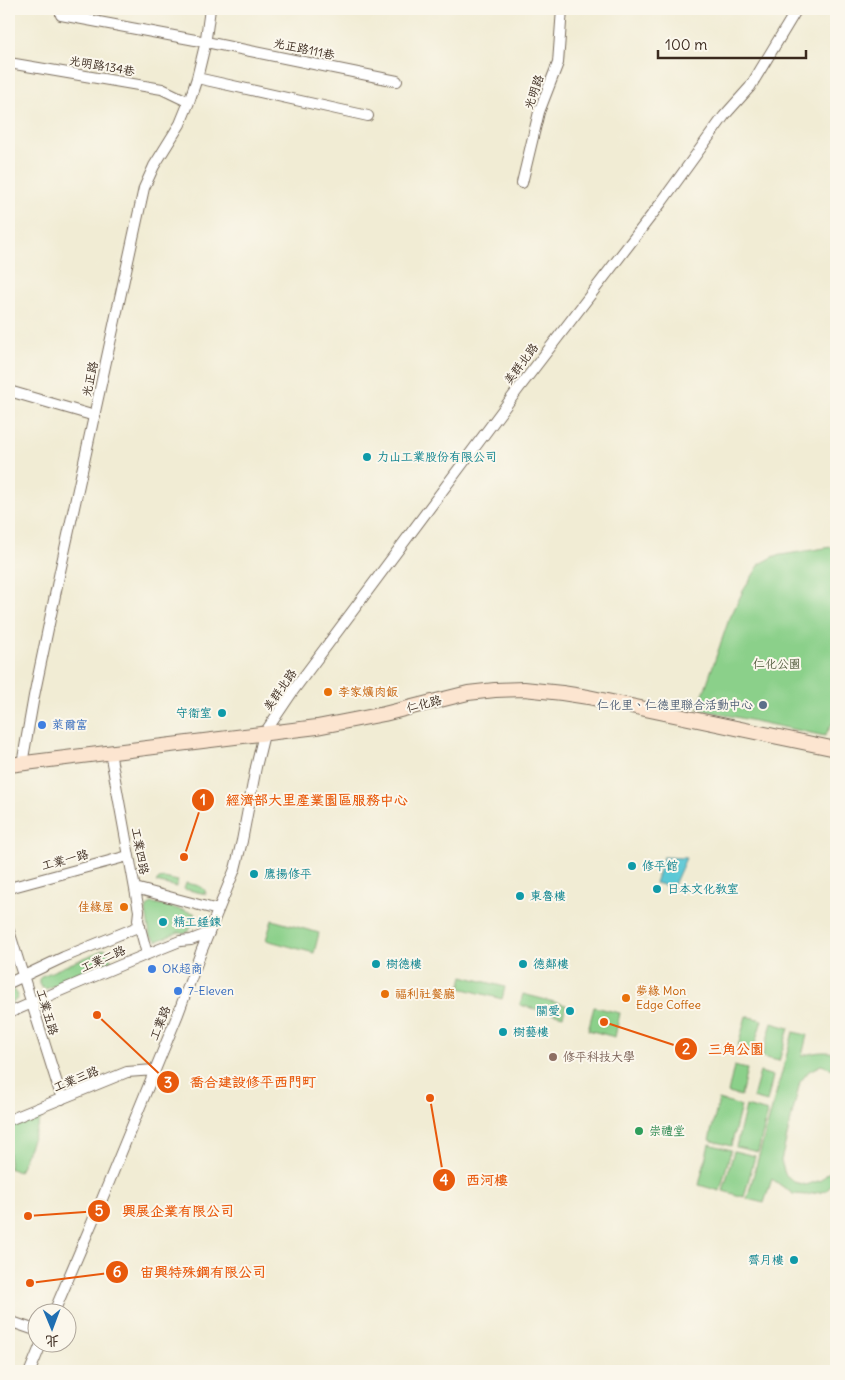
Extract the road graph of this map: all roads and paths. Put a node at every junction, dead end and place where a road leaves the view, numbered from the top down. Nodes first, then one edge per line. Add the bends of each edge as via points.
1 (210, 9) edge
2 (562, 9) edge
3 (797, 9) edge
4 (61, 15) dead end
5 (206, 42) junction
6 (9, 63) edge
7 (197, 78) junction
8 (397, 81) dead end
9 (189, 102) junction
10 (368, 116) dead end
11 (522, 183) dead end
12 (9, 391) edge
13 (94, 416) junction
14 (264, 734) junction
15 (836, 749) edge
16 (110, 752) junction
17 (15, 765) edge
18 (128, 856) junction
19 (9, 888) edge
20 (134, 888) junction
21 (218, 910) junction
22 (140, 926) junction
23 (9, 931) edge
24 (209, 933) junction
25 (147, 954) junction
26 (23, 976) junction
27 (9, 983) edge
28 (31, 1003) junction
29 (9, 1013) edge
30 (154, 1070) junction
31 (62, 1099) junction
32 (9, 1120) edge
33 (58, 1302) edge
34 (9, 1321) edge
35 (28, 1328) edge
36 (38, 1352) edge
37 (30, 1371) edge

1 - 5 street, 光正路
2 - 11 street, 光明路 via 558,63 540,112
3 - 14 street, 美群北路 via 750,87 724,116 513,396
4 - 5 street, 光正路111巷
5 - 7 street, 光正路
5 - 8 street, 光正路111巷
6 - 9 street, 光明路134巷 via 162,89
7 - 9 street, 光正路
7 - 10 street
9 - 13 street, 光正路 via 146,183
12 - 13 street
13 - 17 street, 光正路 via 24,747
14 - 15 main road, 仁化路 via 384,714 468,693 524,689 562,692
14 - 16 main road, 仁化路
14 - 21 street, 工業路 via 239,854
16 - 17 main road, 仁化路
16 - 18 street, 工業四路
18 - 19 street, 工業一路
18 - 20 street, 工業四路
20 - 21 street
20 - 22 street, 工業四路
21 - 24 street, 工業路
22 - 25 street, 工業四路
22 - 26 street, 工業二路
23 - 26 street, 工業五路
24 - 25 street, 工業二路
24 - 30 street, 工業路
25 - 28 street, 工業二路
26 - 27 street, 工業二路
26 - 28 street, 工業五路
28 - 29 street, 工業二路
28 - 31 street, 工業五路
30 - 31 street, 工業三路 via 127,1072
30 - 33 street, 工業路
31 - 32 street, 工業三路
34 - 35 street
36 - 37 street

